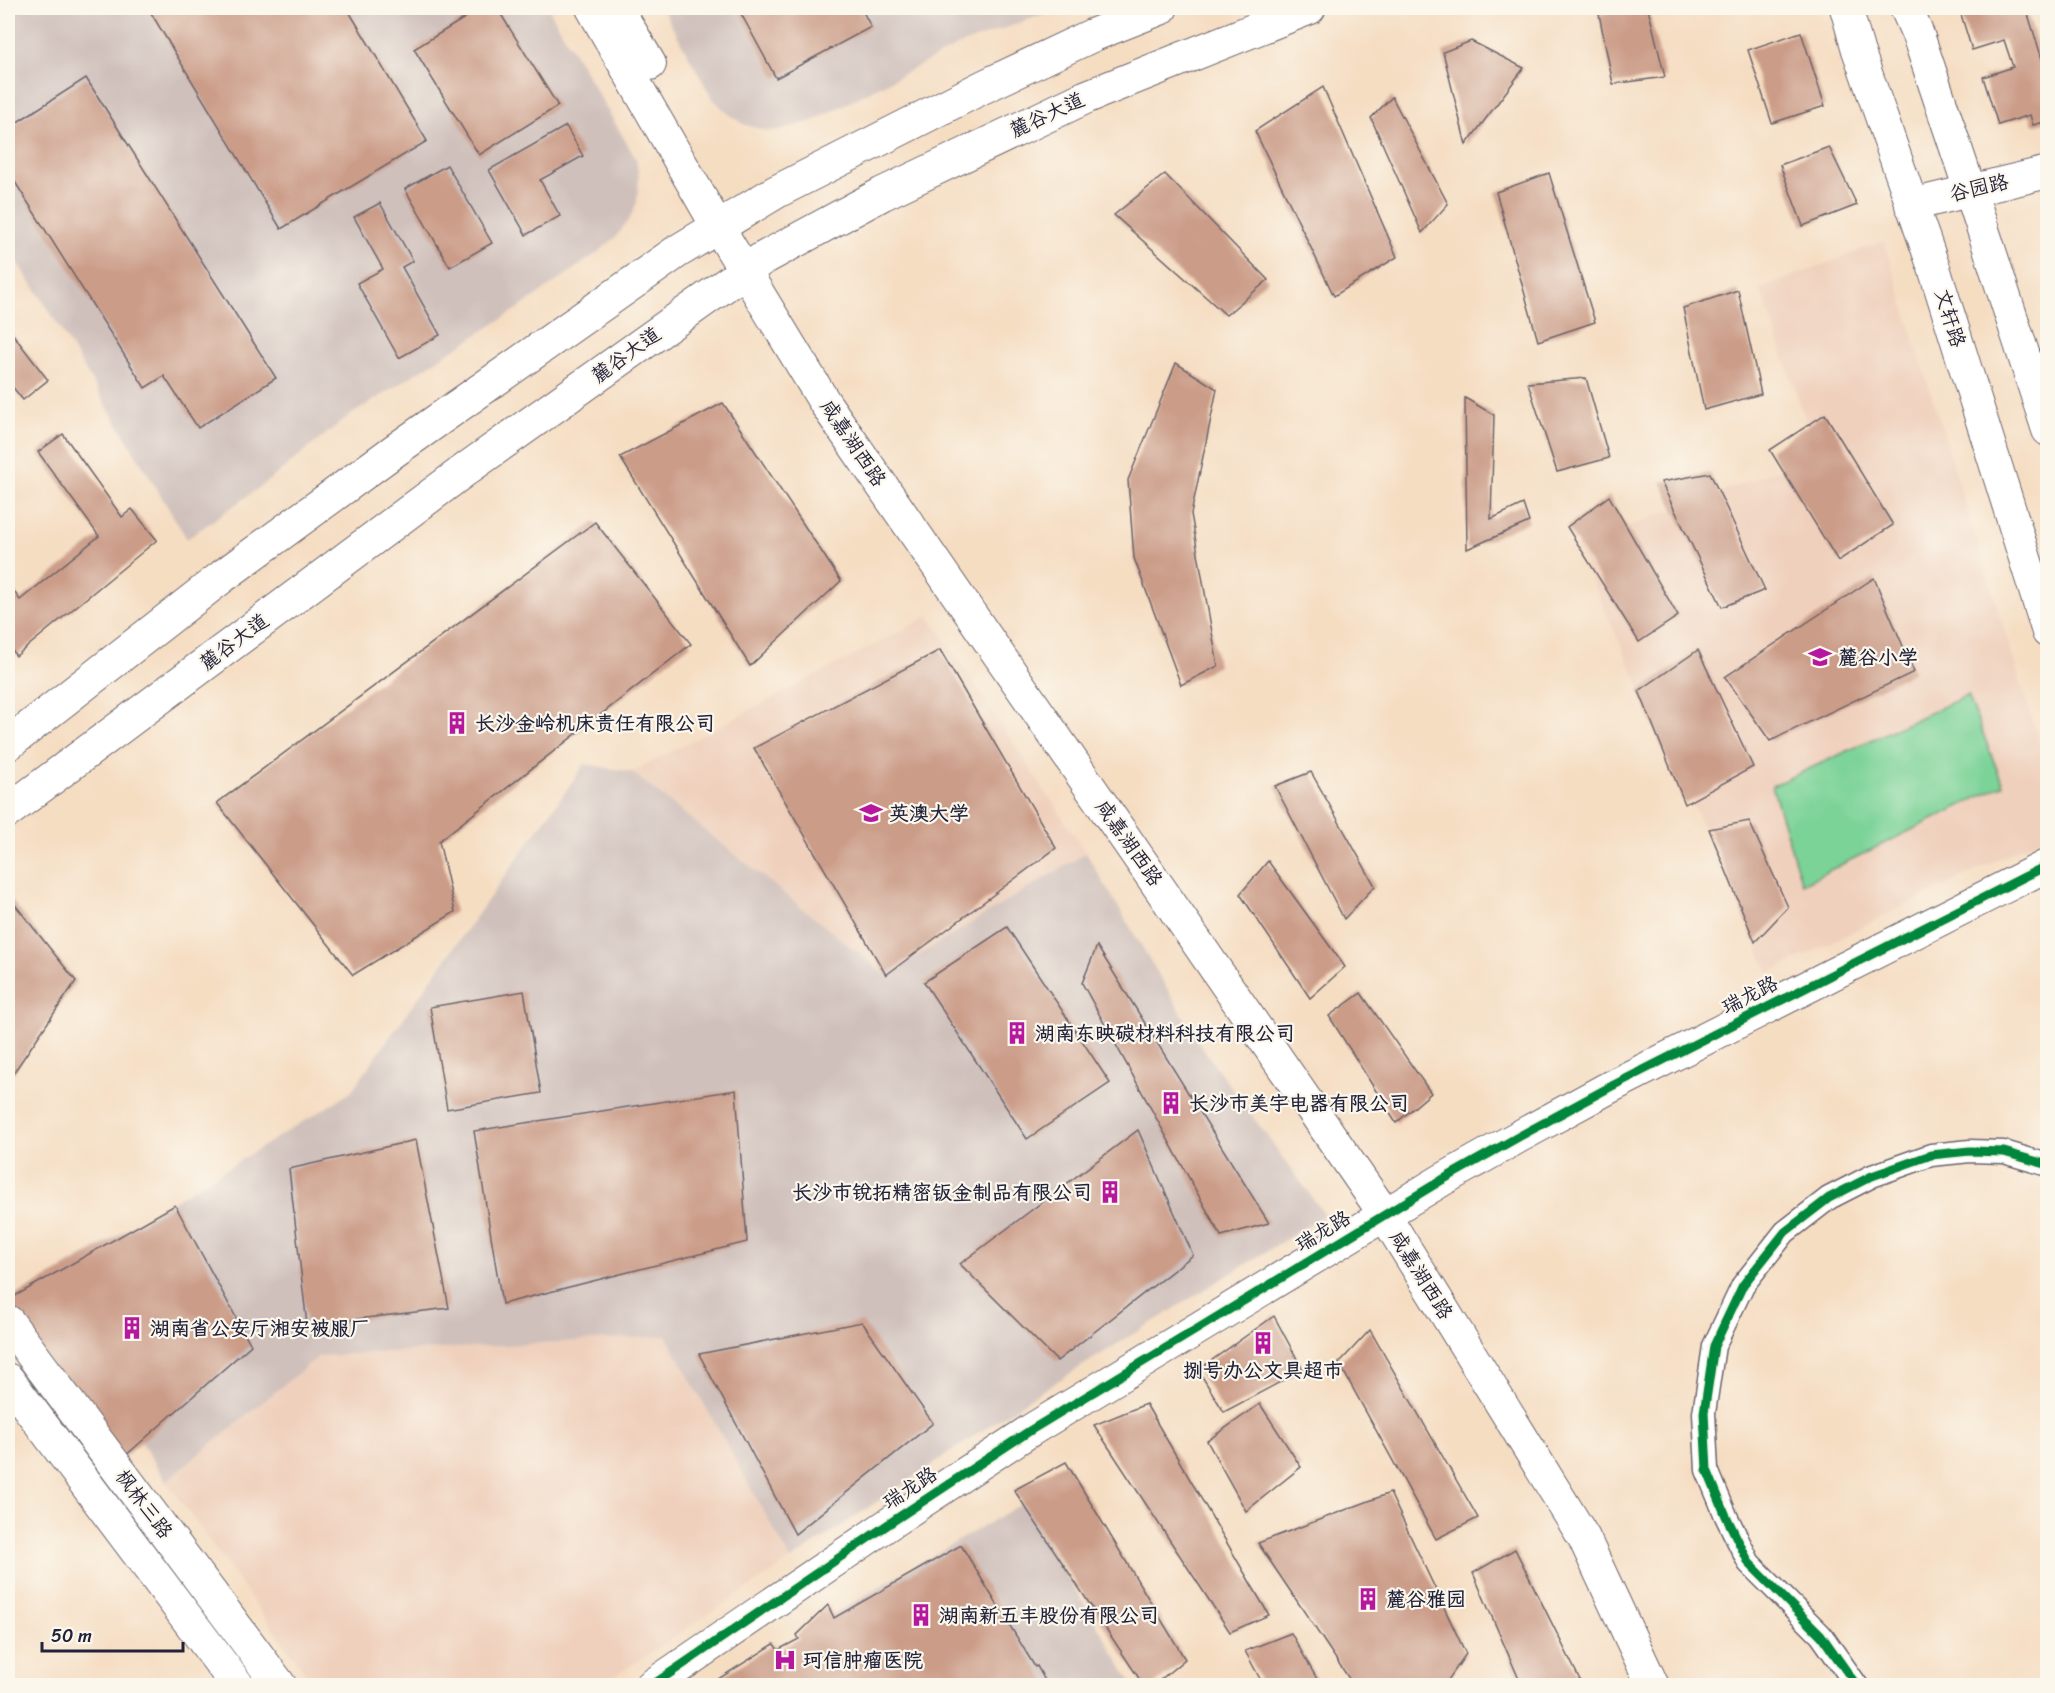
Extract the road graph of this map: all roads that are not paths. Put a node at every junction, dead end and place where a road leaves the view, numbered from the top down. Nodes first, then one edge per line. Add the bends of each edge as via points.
1 (592, 8) edge
2 (617, 8) edge
3 (1161, 8) edge
4 (1309, 8) edge
5 (1839, 8) edge
6 (1846, 8) edge
7 (1912, 17) edge
8 (1858, 50) junction
9 (2048, 172) edge
10 (2048, 194) edge
11 (1973, 200) junction
12 (1915, 214) junction
13 (727, 221) junction
14 (753, 265) junction
15 (2048, 430) edge
16 (2048, 632) edge
17 (8, 744) edge
18 (8, 811) edge
19 (2048, 865) edge
20 (2048, 882) edge
21 (2048, 1165) edge
22 (1397, 1216) junction
23 (8, 1322) edge
24 (8, 1380) edge
25 (238, 1686) edge
26 (280, 1686) edge
27 (651, 1686) edge
28 (675, 1686) edge
29 (1653, 1686) edge
30 (1676, 1686) edge
31 (1857, 1686) edge

1 - 13 main road, 咸嘉湖西路
2 - 13 main road, 咸嘉湖西路
3 - 13 main road via 983,87
4 - 14 main road, 麓谷大道 via 1076,102 882,194
5 - 8 main road
6 - 8 main road, 文轩路
7 - 11 main road
8 - 12 main road, 文轩路
9 - 11 main road, 谷园路
10 - 11 main road, 谷园路
11 - 12 main road, 谷园路
11 - 15 main road
12 - 16 main road, 文轩路
13 - 14 main road, 咸嘉湖西路
13 - 17 main road via 678,251 394,451 223,576
14 - 18 main road, 麓谷大道 via 469,467
14 - 22 main road, 咸嘉湖西路 via 825,403
19 - 22 main road, 瑞龙路 via 1600,1092 1520,1136
20 - 22 main road, 瑞龙路 via 1616,1099
21 - 31 street via 2004,1152 1931,1155 1872,1176 1838,1194 1785,1232 1743,1285 1714,1346 1704,1413 1707,1470 1726,1516 1749,1563 1821,1635
22 - 27 main road, 瑞龙路 via 1031,1431
22 - 28 main road, 瑞龙路 via 1038,1442
22 - 29 main road, 咸嘉湖西路 via 1584,1538
22 - 30 main road, 咸嘉湖西路 via 1603,1528
23 - 26 main road, 枫林三路
24 - 25 main road, 枫林三路

